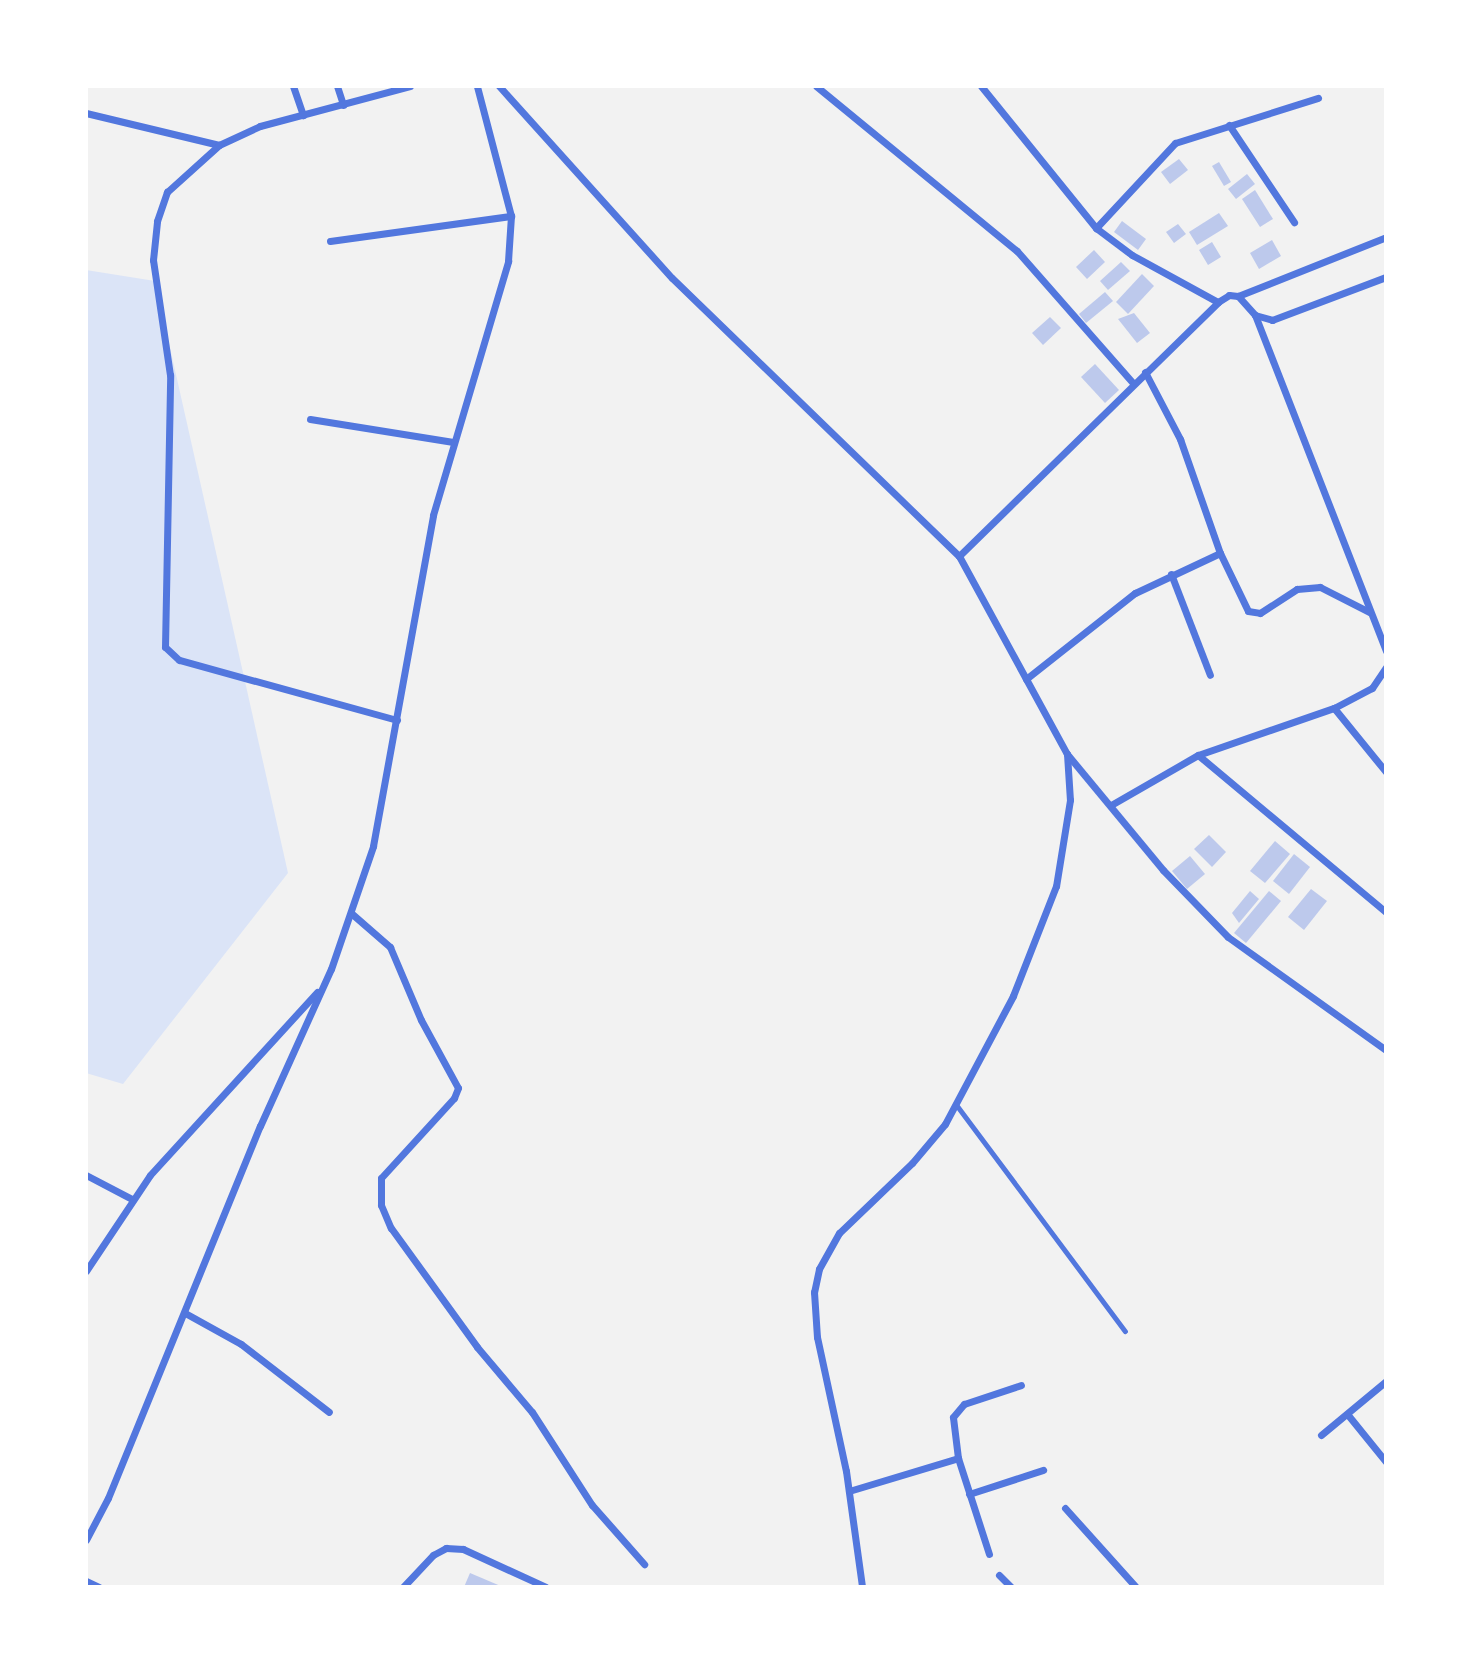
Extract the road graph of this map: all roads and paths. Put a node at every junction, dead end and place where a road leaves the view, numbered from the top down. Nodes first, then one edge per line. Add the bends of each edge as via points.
1 (293, 86) edge
2 (337, 86) edge
3 (410, 86) edge
4 (477, 86) edge
5 (499, 86) edge
6 (816, 86) edge
7 (981, 86) edge
8 (383, 90) edge
9 (1318, 98) dead end
10 (343, 105) junction
11 (86, 113) edge
12 (303, 115) junction
13 (1229, 125) junction
14 (219, 145) junction
15 (511, 216) junction
16 (1294, 222) dead end
17 (1096, 228) junction
18 (1386, 237) edge
19 (330, 241) dead end
20 (1386, 277) edge
21 (1238, 296) junction
22 (1218, 302) junction
23 (1255, 315) junction
24 (1145, 372) junction
25 (1133, 383) junction
26 (310, 419) dead end
27 (453, 442) junction
28 (1220, 553) junction
29 (959, 556) junction
30 (1171, 574) junction
31 (1368, 612) junction
32 (1386, 650) edge
33 (1386, 667) edge
34 (1210, 676) dead end
35 (1026, 679) junction
36 (1334, 708) junction
37 (397, 720) junction
38 (1067, 754) junction
39 (1198, 755) junction
40 (1386, 772) edge
41 (1111, 805) junction
42 (1386, 912) edge
43 (351, 913) junction
44 (323, 986) junction
45 (1386, 1049) edge
46 (956, 1104) junction
47 (86, 1175) edge
48 (132, 1199) junction
49 (86, 1271) edge
50 (185, 1313) junction
51 (1125, 1331) dead end
52 (1386, 1381) edge
53 (1020, 1385) dead end
54 (329, 1412) dead end
55 (1348, 1415) junction
56 (1321, 1435) dead end
57 (958, 1458) junction
58 (1386, 1462) edge
59 (1043, 1470) dead end
60 (849, 1491) junction
61 (969, 1494) junction
62 (1065, 1508) dead end
63 (86, 1540) edge
64 (989, 1553) dead end
65 (644, 1564) dead end
66 (999, 1575) dead end
67 (86, 1581) edge
68 (99, 1587) edge
69 (403, 1587) edge
70 (546, 1587) edge
71 (862, 1587) edge
72 (1011, 1587) edge
73 (1136, 1587) edge

1 - 12 street
2 - 10 street
3 - 8 street
4 - 15 street
5 - 29 street via 682,288
6 - 25 street via 1017,251
7 - 17 street
8 - 10 street
9 - 13 street
10 - 12 street
11 - 14 street
12 - 14 street via 260,126
13 - 16 street
13 - 17 street via 1175,143
14 - 37 street via 167,192 153,244 170,375 165,647 179,660
15 - 19 street
15 - 27 street via 508,261
17 - 22 street via 1132,255
18 - 21 street
20 - 23 street via 1272,320
21 - 22 street via 1229,295
21 - 23 street
22 - 24 street
23 - 31 street
24 - 25 street
24 - 28 street via 1180,439
25 - 29 street
26 - 27 street
27 - 37 street via 426,548
28 - 30 street
28 - 31 street via 1244,606 1254,614 1297,589 1320,587
29 - 35 street
30 - 34 street
30 - 35 street via 1097,619
31 - 32 street
33 - 36 street via 1372,688
35 - 38 street
36 - 39 street
36 - 40 street
37 - 43 street via 373,846
38 - 41 street
38 - 46 street via 1070,800 1056,886 1013,996
39 - 41 street
39 - 42 street
41 - 45 street via 1163,870 1228,937
43 - 44 street
43 - 65 street via 390,947 421,1020 458,1088 381,1178 381,1205 390,1228 477,1347 532,1412 585,1496
44 - 48 street
44 - 50 street
46 - 51 lane
46 - 60 street via 912,1163 839,1234 819,1269 814,1292 817,1337
47 - 48 street
48 - 49 street
50 - 54 street via 241,1344
50 - 63 street
52 - 55 street
53 - 57 street via 957,1409 952,1427
55 - 56 street
55 - 58 street
57 - 60 street
57 - 61 street
59 - 61 street
60 - 71 street
61 - 64 street
62 - 73 street
66 - 72 street
67 - 68 street
69 - 70 street via 433,1555 446,1548 463,1549

